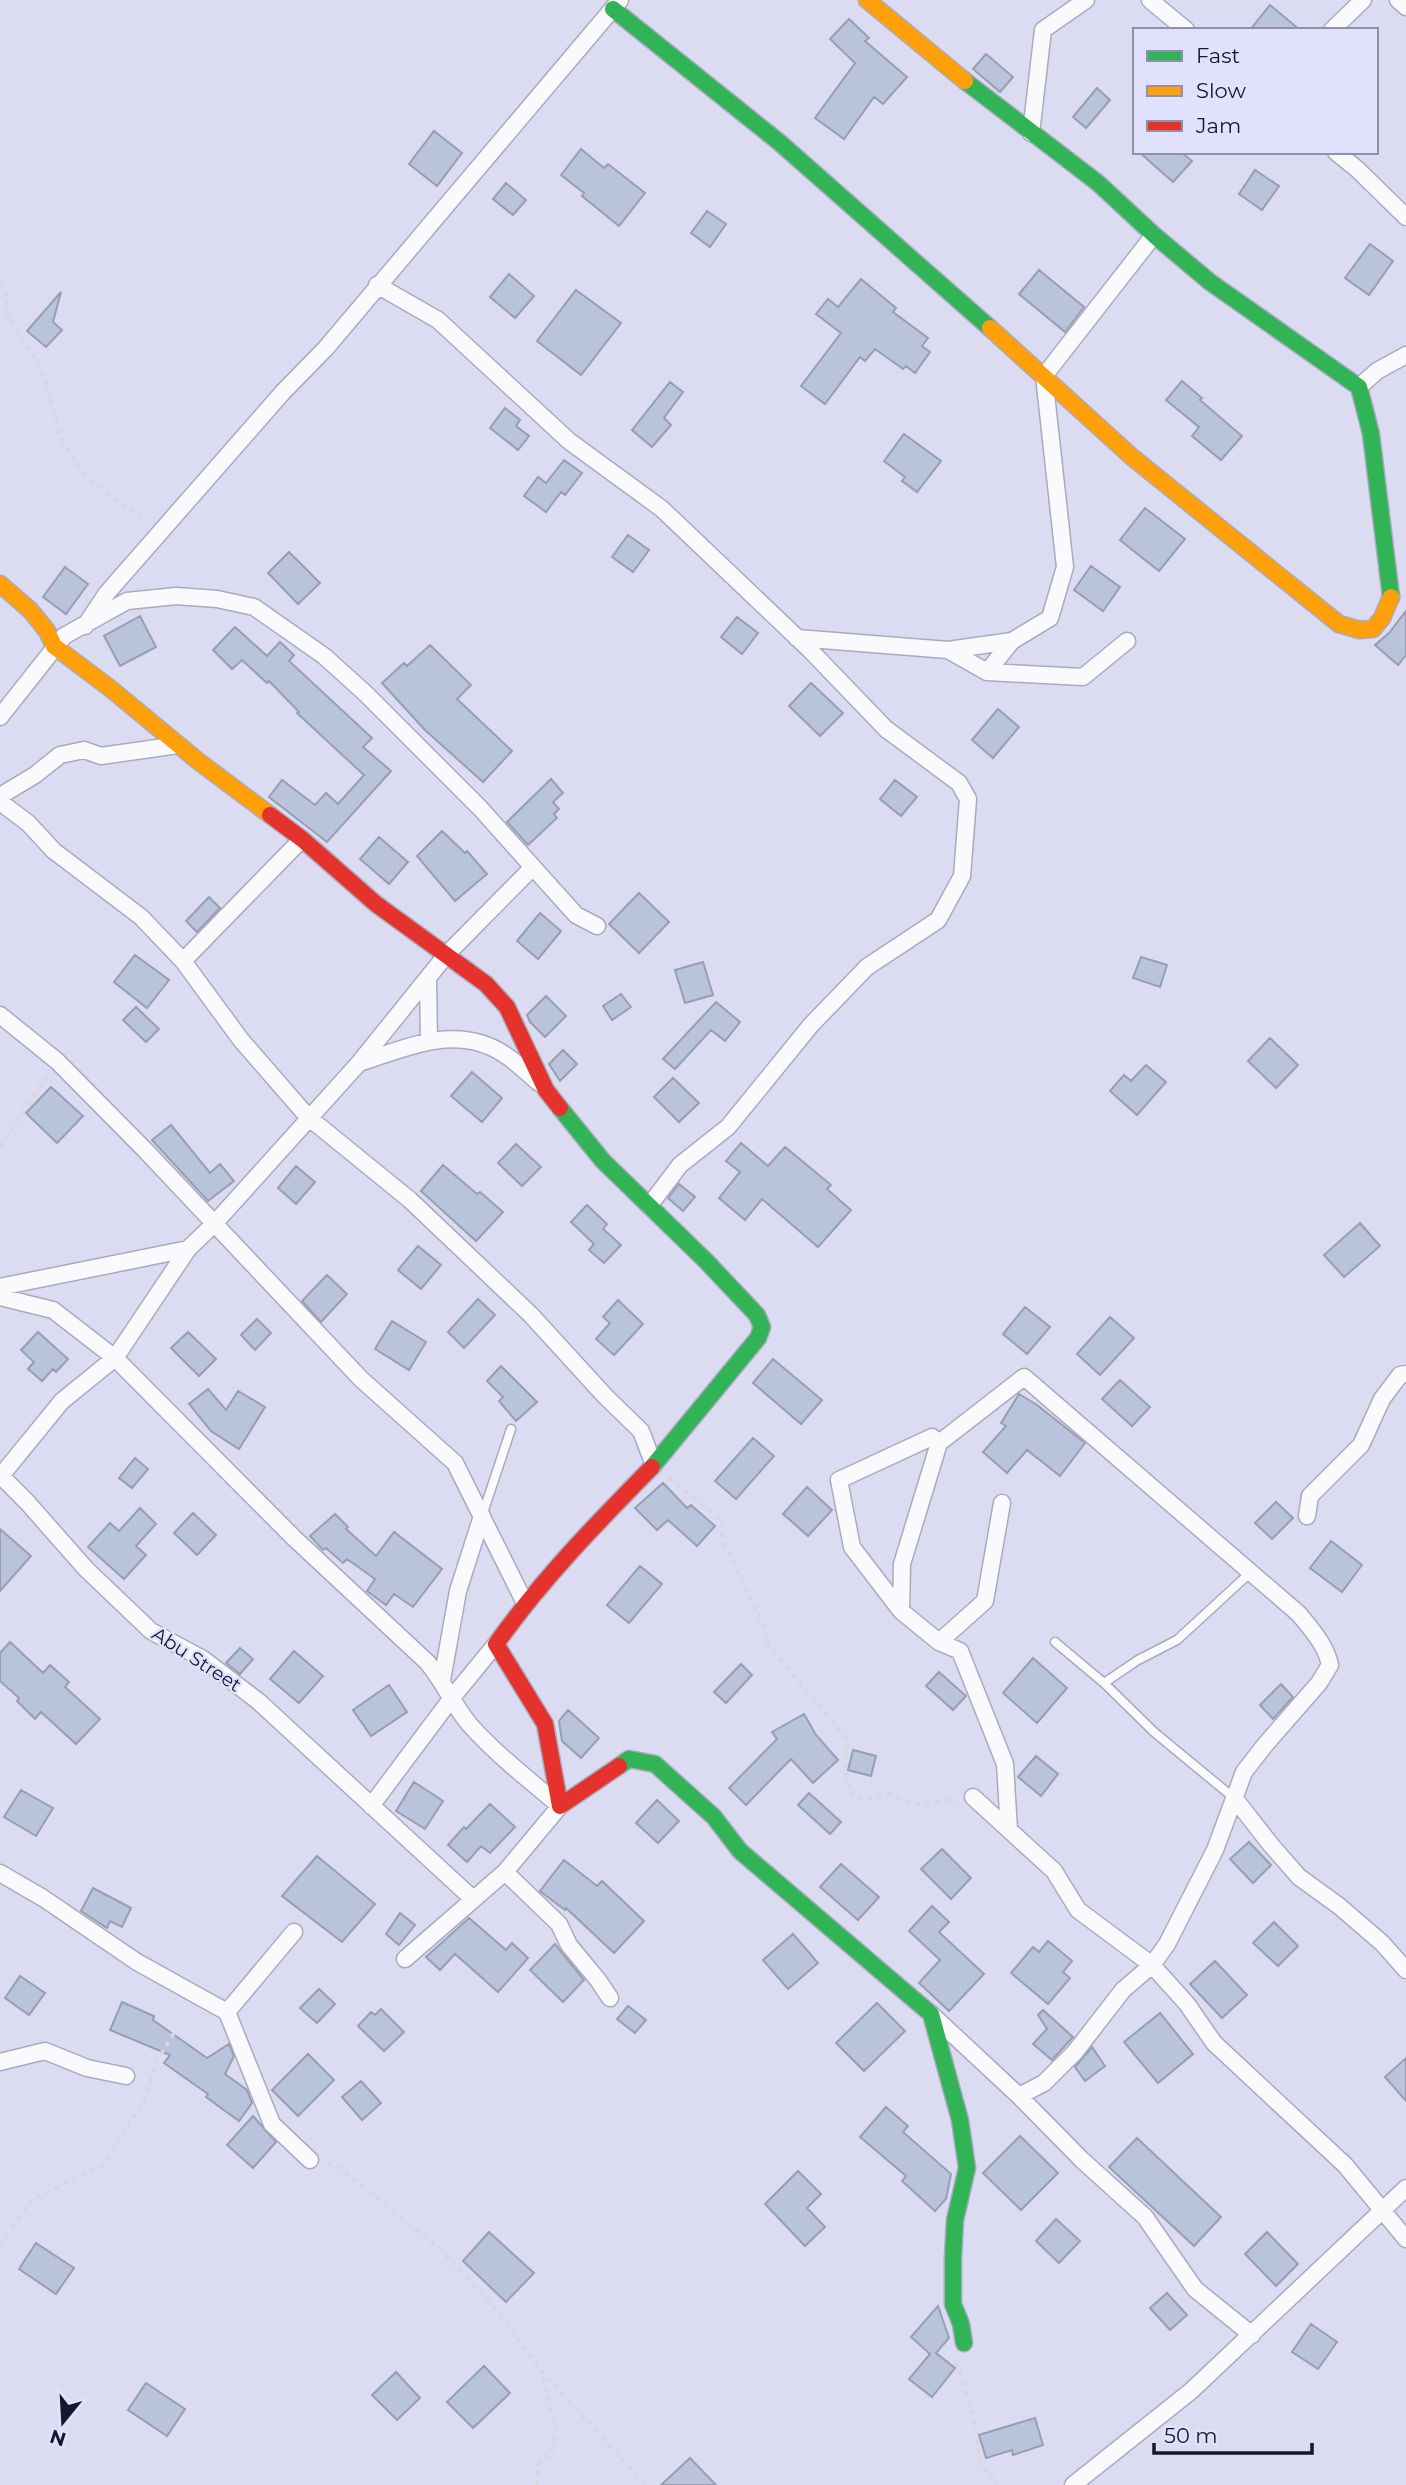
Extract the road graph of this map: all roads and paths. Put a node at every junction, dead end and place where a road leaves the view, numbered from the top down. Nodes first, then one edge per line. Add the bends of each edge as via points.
1 (1086, 0) edge
2 (1150, 0) edge
3 (1363, 0) edge
4 (1398, 0) edge
5 (871, 1) edge
6 (616, 4) edge
7 (1406, 7) edge
8 (1184, 28) edge
9 (1334, 28) edge
10 (1031, 133) junction
11 (1338, 154) edge
12 (1406, 217) edge
13 (1154, 235) junction
14 (0, 283) edge
15 (377, 285) junction
16 (1406, 355) edge
17 (1044, 376) junction
18 (1359, 387) junction
19 (156, 539) junction
20 (0, 584) edge
21 (85, 626) junction
22 (797, 638) junction
23 (1013, 641) junction
24 (1127, 641) dead end
25 (54, 646) junction
26 (948, 650) junction
27 (986, 672) junction
28 (0, 717) edge
29 (178, 745) junction
30 (0, 796) edge
31 (0, 802) edge
32 (302, 839) junction
33 (533, 867) junction
34 (597, 926) dead end
35 (447, 954) junction
36 (183, 961) junction
37 (428, 979) junction
38 (0, 1015) edge
39 (429, 1041) junction
40 (57, 1061) junction
41 (359, 1063) junction
42 (546, 1090) junction
43 (308, 1117) junction
44 (0, 1147) edge
45 (649, 1206) junction
46 (214, 1224) junction
47 (188, 1249) junction
48 (0, 1287) edge
49 (0, 1297) edge
50 (116, 1358) junction
51 (1406, 1374) edge
52 (511, 1429) dead end
53 (939, 1443) junction
54 (654, 1465) junction
55 (0, 1476) edge
56 (1002, 1503) dead end
57 (482, 1516) junction
58 (1307, 1516) dead end
59 (1252, 1571) junction
60 (526, 1603) junction
61 (901, 1611) junction
62 (939, 1642) junction
63 (1055, 1642) dead end
64 (496, 1644) junction
65 (442, 1680) junction
66 (1104, 1683) junction
67 (451, 1699) junction
68 (973, 1797) joint
69 (1235, 1799) junction
70 (559, 1805) junction
71 (371, 1806) junction
72 (1009, 1830) junction
73 (505, 1872) junction
74 (0, 1873) edge
75 (473, 1899) junction
76 (294, 1932) dead end
77 (405, 1959) dead end
78 (1152, 1965) junction
79 (1406, 1969) edge
80 (610, 1998) dead end
81 (227, 2012) junction
82 (931, 2014) junction
83 (177, 2028) dead end
84 (0, 2062) edge
85 (126, 2076) dead end
86 (1019, 2096) junction
87 (310, 2160) joint
88 (1406, 2188) edge
89 (1382, 2210) junction
90 (1406, 2239) edge
91 (0, 2245) edge
92 (1252, 2335) junction
93 (964, 2343) joint
94 (543, 2373) junction
95 (537, 2485) edge
96 (646, 2485) edge
97 (996, 2485) edge
98 (1073, 2485) edge

1 - 10 street via 1043,30
2 - 8 street
3 - 9 street
4 - 7 street
5 - 10 street
6 - 15 street
6 - 17 street
10 - 13 street via 1098,183
11 - 12 street
13 - 17 street
13 - 18 street via 1210,282
14 - 19 path via 6,292 8,316 36,360 60,435 78,467 144,519
15 - 19 street
15 - 22 street via 438,320 569,441 662,509
16 - 18 street
17 - 18 street via 1132,457 1339,624 1360,633 1383,618 1391,598 1371,434
17 - 23 street via 1065,567 1050,618
19 - 21 street via 107,593
20 - 25 street via 30,610
21 - 25 street
21 - 33 street via 127,601 176,596 254,607 324,656 365,694
22 - 26 street
22 - 45 street via 886,729 959,783 968,799 962,876 938,920 867,967 811,1025 727,1127 680,1165
23 - 26 street
23 - 27 street
24 - 27 street via 1083,677
25 - 28 street
25 - 29 street
26 - 27 street
29 - 30 street via 101,756 84,750 60,755
29 - 32 street
31 - 36 street via 28,822 54,851 141,917
32 - 35 street via 376,904
32 - 36 street
33 - 34 street via 576,915
33 - 35 street
35 - 37 street
35 - 42 street via 507,1007
36 - 43 street via 241,1040
37 - 39 street
37 - 41 street
38 - 40 street
39 - 41 street
39 - 42 street via 464,1039 491,1046
40 - 44 path
40 - 46 street
41 - 43 street
42 - 45 street via 603,1161
43 - 46 street
43 - 54 street via 410,1200 531,1315 641,1431
45 - 54 street via 749,1306 762,1327 758,1338
46 - 47 street
46 - 57 street via 361,1379 455,1463
47 - 48 street
47 - 50 street
49 - 50 street via 53,1310
50 - 55 street via 62,1401
50 - 65 street
51 - 58 street via 1400,1375 1382,1399 1361,1445 1310,1496
52 - 57 lane
53 - 59 street via 1024,1377
53 - 61 street via 902,1564
53 - 61 street via 932,1437 839,1480 852,1546
54 - 60 street
54 - 68 path via 722,1521 722,1539 762,1622 768,1645 849,1741 845,1780 853,1797 872,1799 890,1794 916,1804
55 - 71 street, Abu Street via 150,1630 203,1658 258,1700
56 - 62 street via 985,1601
57 - 60 street
57 - 65 street via 458,1591
59 - 66 lane via 1177,1640
59 - 69 street via 1299,1614 1319,1639 1330,1665 1244,1772
60 - 64 street
61 - 62 street
62 - 72 street via 960,1651 985,1709 1005,1763
63 - 66 lane
64 - 67 street
64 - 70 street via 545,1724
65 - 67 street
66 - 69 lane via 1154,1732
67 - 70 street via 491,1746
67 - 71 street
68 - 72 street
69 - 78 street via 1214,1850
69 - 79 street via 1299,1877 1365,1928
70 - 73 street
70 - 82 street via 629,1759 655,1764 714,1817 740,1851
71 - 75 street, Abu Street
72 - 78 street via 1054,1871 1078,1910
73 - 75 street
73 - 80 street via 559,1924 569,1945
74 - 81 street via 137,1962
75 - 77 street
76 - 81 street
78 - 86 street via 1123,1990 1075,2052 1044,2083
78 - 89 street via 1214,2043 1345,2165
81 - 87 street via 272,2124
82 - 86 street
82 - 93 street via 960,2120 967,2168 955,2220 953,2258 953,2304
83 - 91 path via 156,2062 145,2098 104,2164 32,2200
84 - 85 street via 45,2051 87,2068
86 - 92 street via 1144,2217 1195,2289
87 - 94 path via 340,2168 439,2248 499,2312
88 - 89 street
89 - 90 street
89 - 92 street
92 - 98 street via 1191,2391
93 - 97 path via 954,2357 974,2418 981,2462
94 - 95 path via 556,2432 552,2450 538,2465
94 - 96 path

